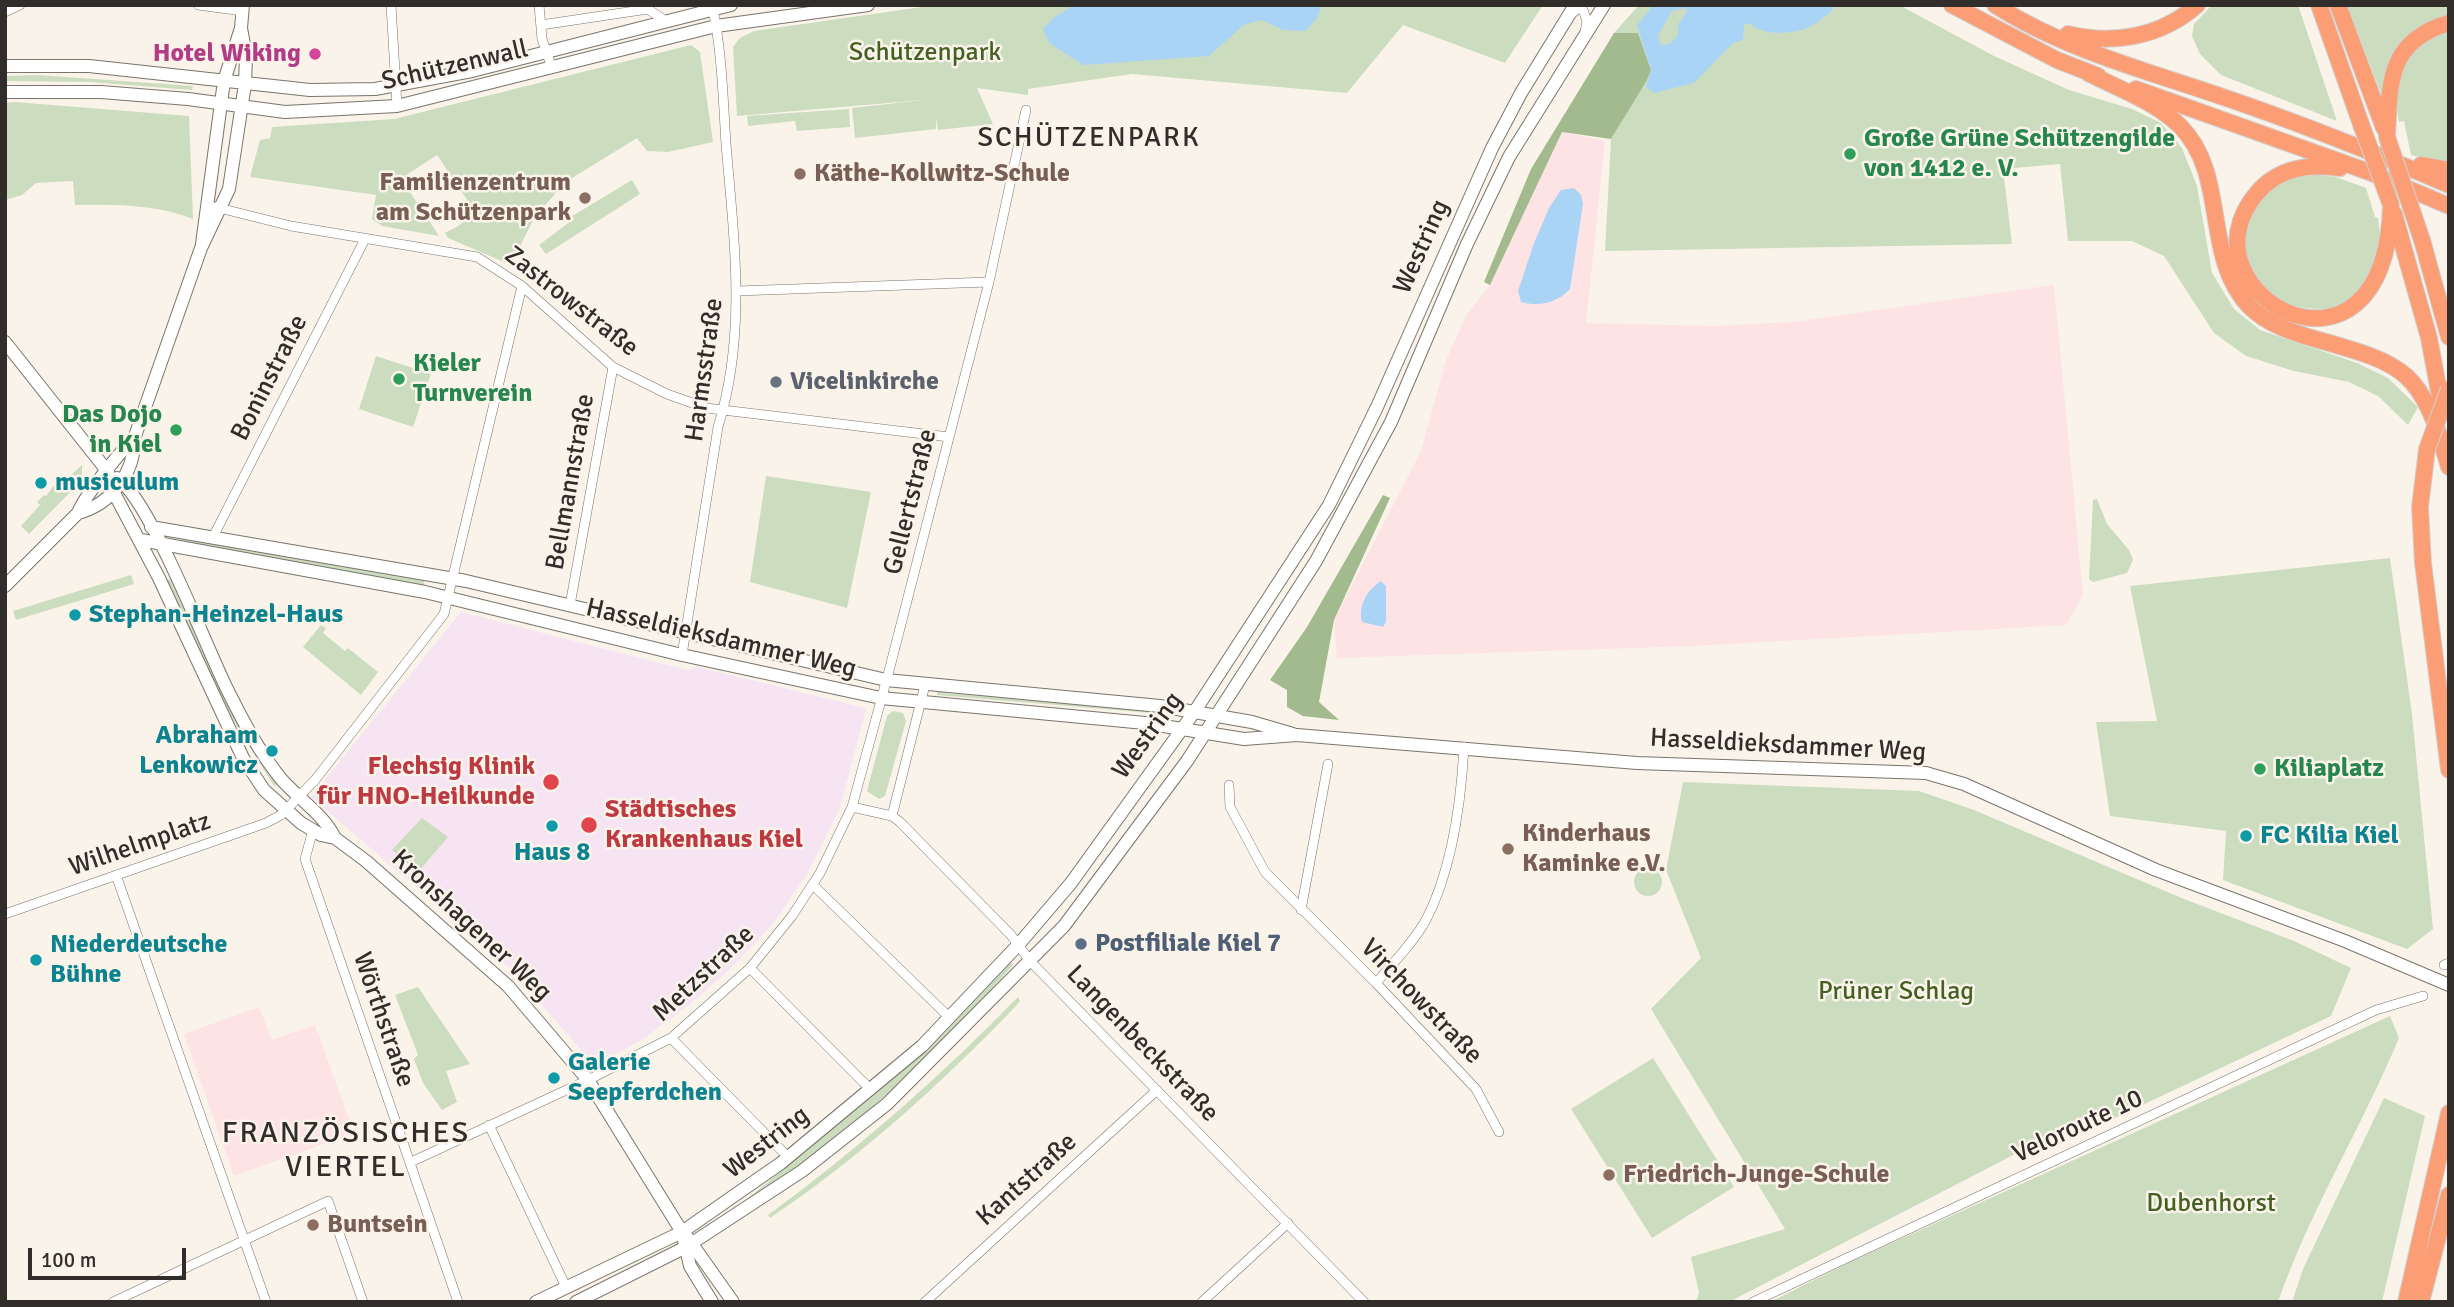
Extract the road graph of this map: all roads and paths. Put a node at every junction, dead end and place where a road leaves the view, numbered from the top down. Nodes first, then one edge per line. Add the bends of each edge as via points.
1 (20, 5) edge
2 (198, 5) edge
3 (391, 5) edge
4 (540, 5) edge
5 (731, 5) edge
6 (868, 5) edge
7 (1604, 5) edge
8 (1952, 5) edge
9 (1995, 5) edge
10 (2197, 5) edge
11 (2319, 5) edge
12 (2338, 5) edge
13 (713, 7) edge
14 (243, 8) edge
15 (1572, 10) edge
16 (5, 12) edge
17 (664, 20) junction
18 (2449, 23) edge
19 (541, 24) junction
20 (2026, 24) junction
21 (716, 26) junction
22 (241, 28) junction
23 (1584, 34) junction
24 (546, 50) junction
25 (5, 65) edge
26 (552, 68) junction
27 (2088, 73) junction
28 (223, 81) junction
29 (245, 84) junction
30 (395, 86) junction
31 (5, 92) edge
32 (220, 104) junction
33 (397, 106) junction
34 (243, 108) junction
35 (1026, 110) dead end
36 (2387, 136) junction
37 (2374, 153) junction
38 (2449, 170) edge
39 (2369, 172) junction
40 (2449, 185) edge
41 (206, 205) junction
42 (2449, 206) edge
43 (221, 209) junction
44 (2394, 228) junction
45 (365, 239) junction
46 (201, 248) junction
47 (989, 282) junction
48 (522, 286) junction
49 (737, 291) junction
50 (2449, 337) edge
51 (5, 342) edge
52 (613, 367) junction
53 (2449, 389) edge
54 (723, 411) junction
55 (949, 437) junction
56 (135, 439) junction
57 (2449, 446) edge
58 (2449, 467) edge
59 (108, 472) junction
60 (118, 486) junction
61 (78, 513) junction
62 (151, 527) junction
63 (213, 537) junction
64 (141, 540) junction
65 (162, 546) junction
66 (452, 578) junction
67 (5, 586) edge
68 (447, 598) junction
69 (570, 605) junction
70 (687, 633) junction
71 (682, 655) junction
72 (886, 680) junction
73 (925, 685) junction
74 (881, 698) junction
75 (922, 702) junction
76 (1195, 711) junction
77 (1217, 716) junction
78 (1183, 728) junction
79 (1206, 732) junction
80 (1297, 735) junction
81 (1464, 747) junction
82 (1328, 764) dead end
83 (2449, 770) edge
84 (1229, 785) dead end
85 (299, 798) junction
86 (852, 807) junction
87 (285, 811) junction
88 (891, 816) junction
89 (313, 830) junction
90 (335, 838) junction
91 (117, 875) junction
92 (813, 885) junction
93 (1301, 910) junction
94 (5, 914) edge
95 (1019, 944) junction
96 (1030, 961) junction
97 (750, 968) junction
98 (1376, 983) junction
99 (2449, 987) edge
100 (2423, 996) dead end
101 (950, 1018) junction
102 (671, 1038) junction
103 (588, 1080) junction
104 (871, 1090) junction
105 (1157, 1090) junction
106 (2449, 1113) edge
107 (489, 1125) junction
108 (1499, 1132) dead end
109 (788, 1157) junction
110 (411, 1162) junction
111 (2449, 1195) edge
112 (1288, 1223) junction
113 (682, 1232) junction
114 (244, 1240) junction
115 (690, 1245) junction
116 (566, 1287) junction
117 (113, 1302) edge
118 (266, 1302) edge
119 (363, 1302) edge
120 (458, 1302) edge
121 (536, 1302) edge
122 (576, 1302) edge
123 (712, 1302) edge
124 (733, 1302) edge
125 (925, 1302) edge
126 (1202, 1302) edge
127 (1364, 1302) edge
128 (1753, 1302) edge
129 (2406, 1302) edge
130 (2421, 1302) edge

1 - 16 street
2 - 14 street
3 - 30 street
4 - 19 street
5 - 13 main road, Schützenwall
6 - 21 main road, Schützenwall
7 - 23 main road, Westring
8 - 27 highway
9 - 20 highway
10 - 20 highway via 2153,31 2116,39 2084,38
11 - 44 highway, bridge via 2391,205
12 - 36 highway
13 - 17 main road, Schützenwall
13 - 21 street, Harmsstraße
14 - 22 main road
15 - 23 street via 1579,8 1585,13
15 - 76 main road, Westring via 1492,148 1329,505
17 - 19 street, Schützenwall via 648,9
17 - 24 main road, Schützenwall
18 - 36 highway via 2418,37 2400,56 2390,83
19 - 24 street
20 - 37 highway
21 - 26 main road, Schützenwall
21 - 49 street, Harmsstraße
22 - 28 main road
22 - 29 main road
23 - 77 main road, Westring via 1498,178 1365,473 1316,561
24 - 26 street
24 - 30 main road, Schützenwall
25 - 28 main road, Schützenwall via 89,66
26 - 33 main road, Schützenwall
27 - 39 highway
27 - 58 highway via 2164,113 2195,144 2210,184 2222,254 2242,299 2281,328 2375,355 2410,379 2427,401
28 - 29 main road, Schützenwall
28 - 32 main road
29 - 30 main road, Schützenwall via 310,90
29 - 34 main road
30 - 33 street
31 - 32 main road, Schützenwall via 101,92
32 - 34 main road, Schützenwall
32 - 41 main road
33 - 34 main road, Schützenwall via 285,112
34 - 43 main road via 229,189
35 - 47 street, Gellertstraße
36 - 50 highway, bridge
37 - 38 highway
37 - 40 highway
39 - 42 highway
39 - 44 highway via 2309,166 2270,180 2241,221 2238,246 2244,271 2259,294 2280,309 2305,317 2338,313 2356,304 2377,280
41 - 43 street, Zastrowstraße
41 - 46 main road
43 - 45 street, Zastrowstraße
43 - 46 main road
44 - 57 highway via 2428,338
45 - 48 street, Zastrowstraße via 477,257
45 - 63 street, Boninstraße
46 - 56 main road
47 - 49 street
47 - 55 street, Gellertstraße
48 - 52 street, Zastrowstraße
48 - 66 street, Wilhelmplatz
49 - 54 street, Harmsstraße
51 - 59 main road, Kronshagener Weg
52 - 54 street, Zastrowstraße via 667,394
52 - 69 street, Bellmannstraße
53 - 83 highway, bridge via 2427,449 2420,507
54 - 55 street, Zastrowstraße
54 - 70 street, Harmsstraße
55 - 72 street, Gellertstraße
56 - 59 main road via 121,450
56 - 60 main road via 135,456
59 - 60 main road, Kronshagener Weg
59 - 61 main road via 83,500
60 - 61 main road via 91,509
60 - 62 main road, Kronshagener Weg
60 - 64 main road, Kronshagener Weg
61 - 67 main road
62 - 63 main road, Hasseldieksdammer Weg
62 - 65 main road, Kronshagener Weg
63 - 66 main road, Hasseldieksdammer Weg
64 - 65 main road, Hasseldieksdammer Weg
64 - 87 main road, Kronshagener Weg via 243,758
65 - 68 main road, Hasseldieksdammer Weg
65 - 85 main road, Kronshagener Weg via 247,730
66 - 68 street, Wilhelmplatz
66 - 69 main road, Hasseldieksdammer Weg
68 - 71 main road, Hasseldieksdammer Weg
68 - 85 street, Wilhelmplatz via 443,614
69 - 70 main road, Hasseldieksdammer Weg
70 - 71 street, Harmsstraße
70 - 72 main road, Hasseldieksdammer Weg
71 - 74 main road, Hasseldieksdammer Weg
72 - 73 main road, Hasseldieksdammer Weg
72 - 74 street, Gellertstraße
73 - 75 street
73 - 76 main road, Hasseldieksdammer Weg
74 - 75 main road, Hasseldieksdammer Weg
74 - 86 street, Metzstraße
75 - 78 main road, Hasseldieksdammer Weg
75 - 88 street
76 - 77 main road, Hasseldieksdammer Weg
76 - 78 main road, Westring
77 - 79 main road, Westring
77 - 80 main road, Hasseldieksdammer Weg
78 - 79 main road, Hasseldieksdammer Weg
78 - 95 main road, Westring via 1071,883
79 - 80 main road, Hasseldieksdammer Weg via 1253,739
79 - 96 main road, Westring via 1105,874
80 - 81 main road, Hasseldieksdammer Weg
81 - 98 street via 1447,858 1431,909
81 - 99 main road, Hasseldieksdammer Weg via 1637,762 1926,773 1985,793 2191,884 2369,951
82 - 93 street
84 - 93 street, Virchowstraße via 1230,807 1251,851
85 - 87 street, Wilhelmplatz
85 - 90 main road, Kronshagener Weg via 329,825
86 - 88 street
86 - 92 street, Metzstraße
87 - 89 main road, Kronshagener Weg
87 - 91 street, Wilhelmplatz via 266,823
88 - 95 street, Langenbeckstraße
89 - 90 main road, Kronshagener Weg
89 - 110 street, Wörthstraße via 305,859
90 - 103 main road, Kronshagener Weg via 486,964
91 - 94 street, Wilhelmplatz
91 - 114 street
92 - 97 street, Metzstraße
92 - 101 street
93 - 98 street, Virchowstraße
95 - 96 street, Langenbeckstraße
95 - 101 main road, Westring
96 - 105 street, Langenbeckstraße
96 - 115 main road, Westring via 887,1104 802,1171
97 - 102 street, Metzstraße
97 - 104 street
98 - 108 street, Virchowstraße via 1476,1089
100 - 128 street, Veloroute 10 via 2372,1011
101 - 104 main road, Westring
102 - 103 street, Metzstraße
102 - 109 street
103 - 107 street, Metzstraße
103 - 113 main road, Kronshagener Weg
104 - 109 main road, Westring
105 - 112 street, Langenbeckstraße
105 - 125 street, Kantstraße
106 - 129 highway
107 - 110 street, Metzstraße
107 - 116 street
109 - 113 main road, Westring
110 - 120 street, Wörthstraße
111 - 130 highway
112 - 126 street
112 - 127 street, Langenbeckstraße
113 - 115 main road, Kronshagener Weg
113 - 116 main road, Westring
114 - 117 street
114 - 118 street
114 - 119 street via 328,1201
115 - 122 main road, Westring
115 - 123 main road, Kronshagener Weg via 690,1266
115 - 124 main road, Kronshagener Weg
116 - 121 main road, Westring

